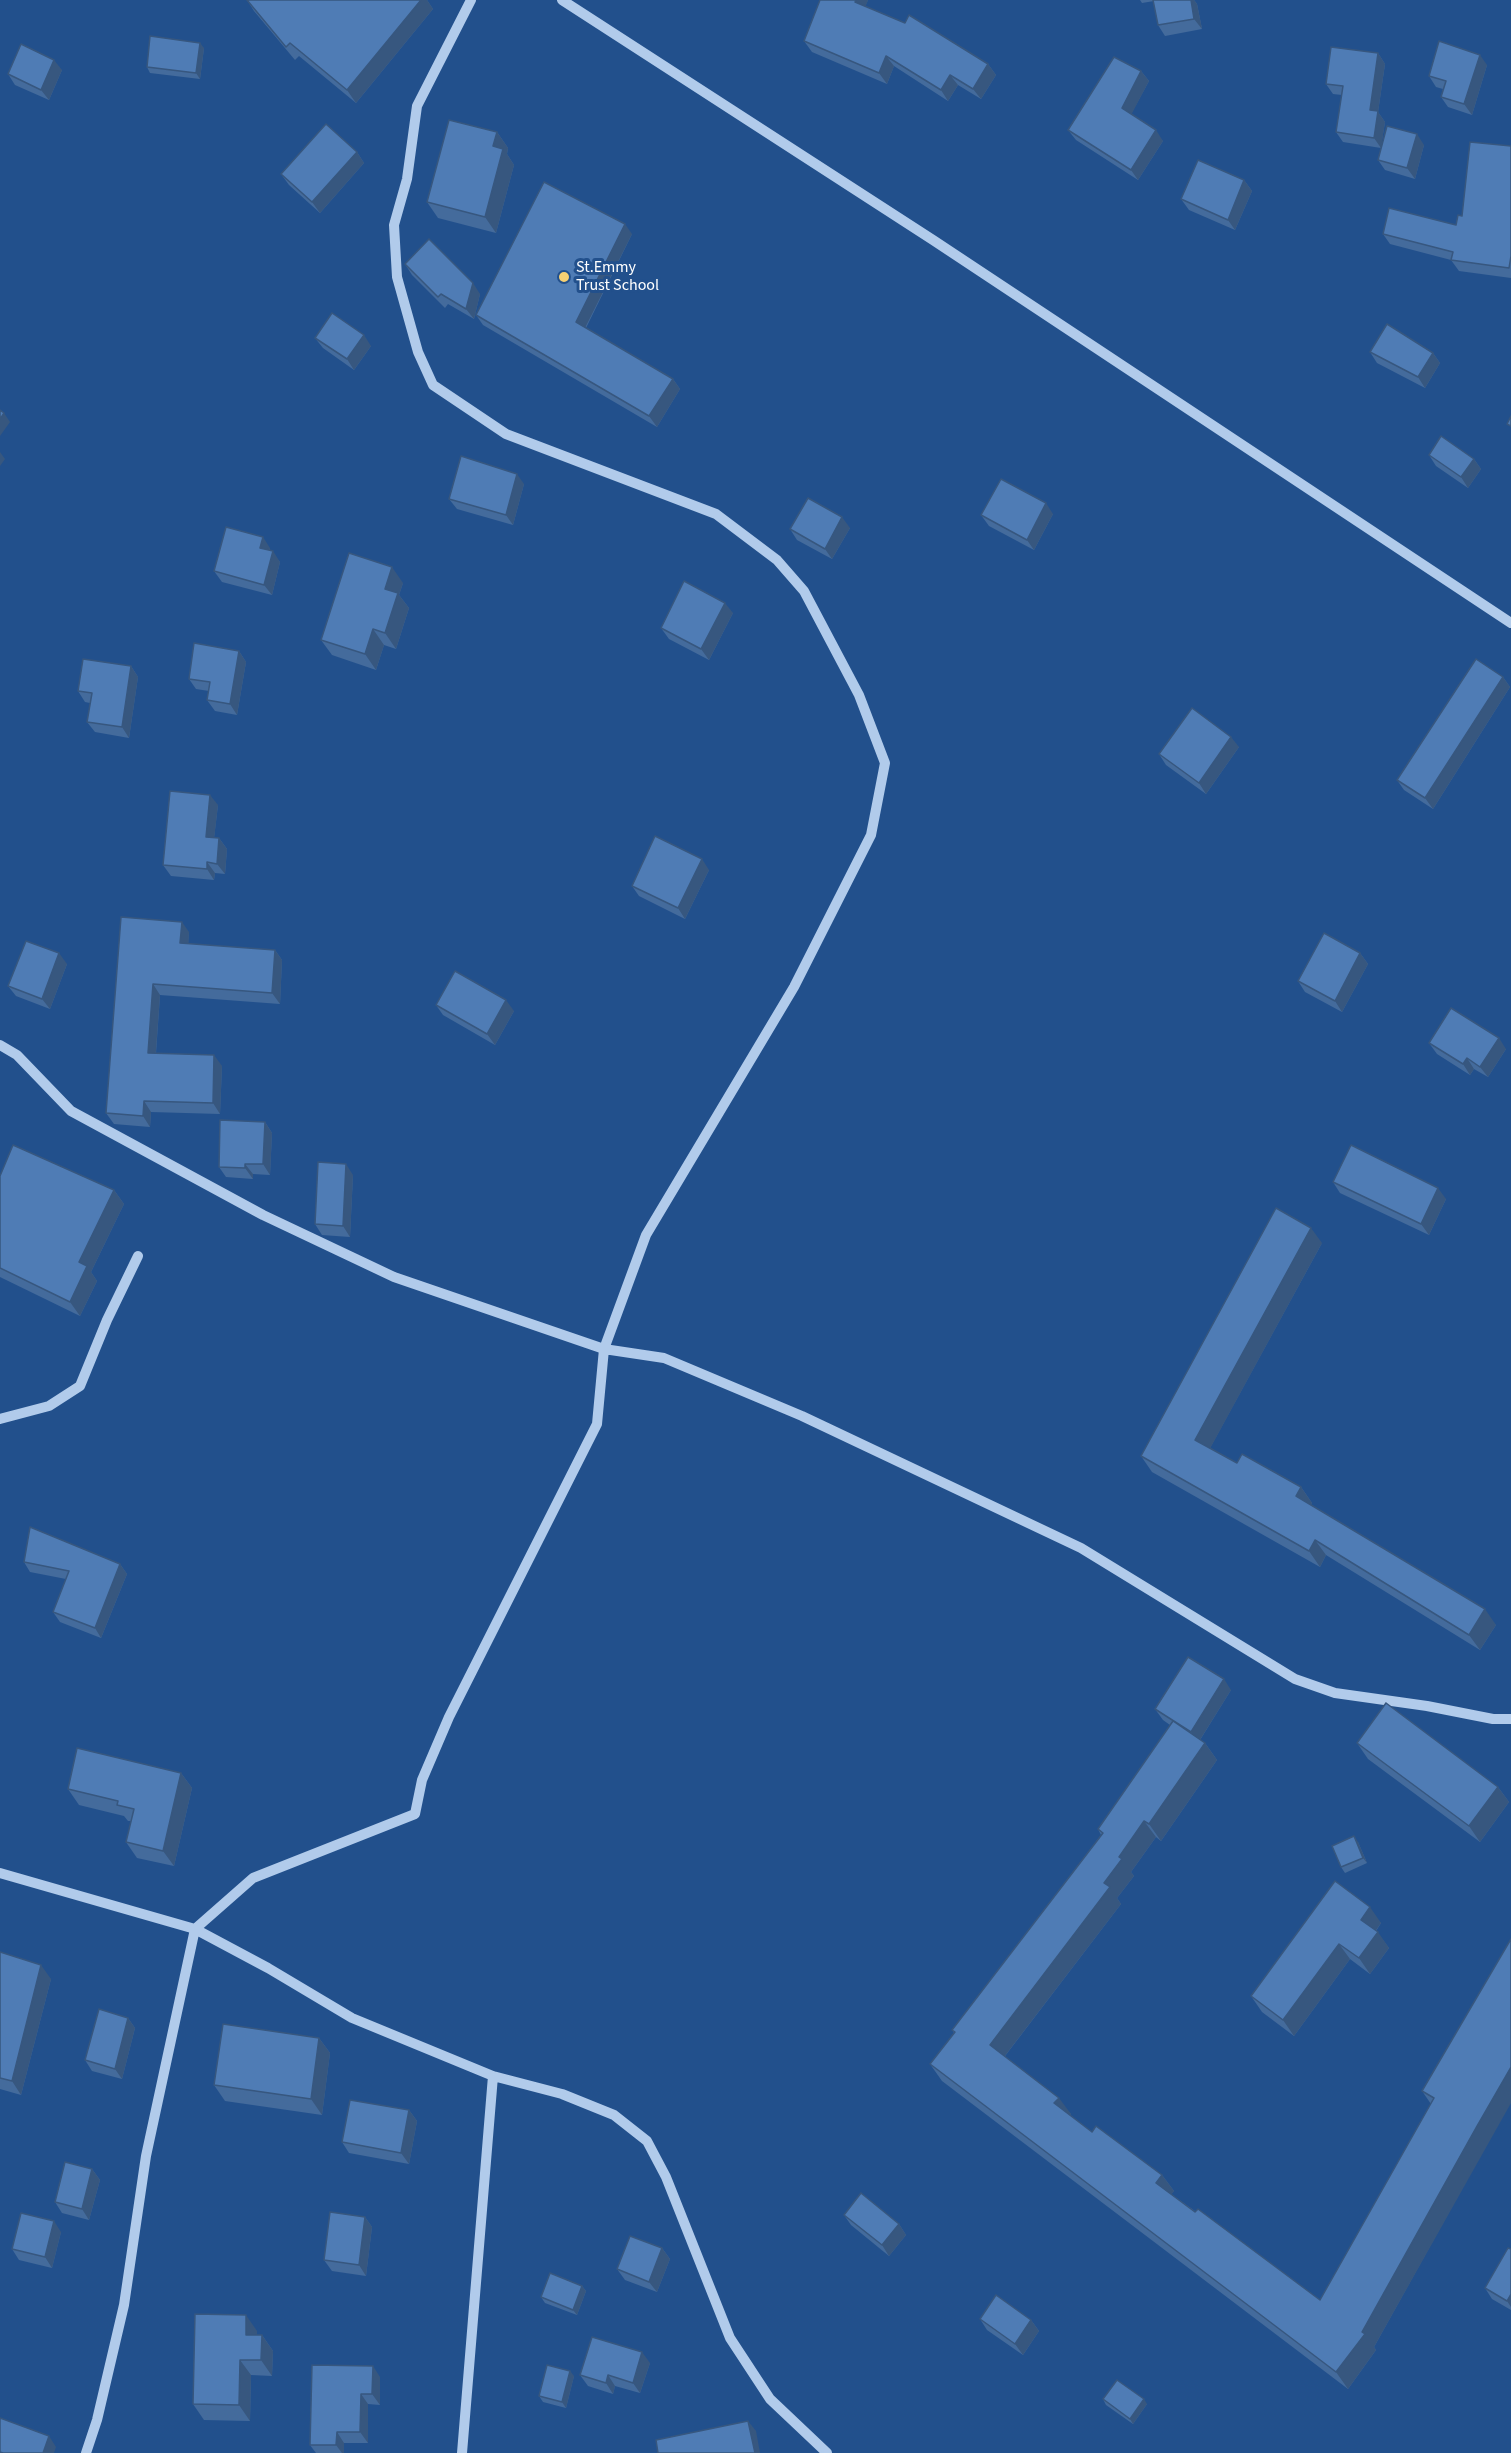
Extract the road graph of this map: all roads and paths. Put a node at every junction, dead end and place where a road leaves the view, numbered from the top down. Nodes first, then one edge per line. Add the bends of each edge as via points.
1 (471, 0) edge
2 (562, 0) edge
3 (1511, 623) edge
4 (0, 1045) edge
5 (138, 1256) dead end
6 (604, 1349) junction
7 (0, 1419) edge
8 (1511, 1719) edge
9 (0, 1873) edge
10 (195, 1929) junction
11 (493, 2076) junction
12 (86, 2453) edge
13 (462, 2453) edge
14 (827, 2453) edge

1 - 6 street via 417,106 407,179 394,225 396,277 418,352 433,385 506,434 716,514 777,560 804,591 859,695 885,763 871,835 794,987 646,1236
2 - 3 street via 923,233
4 - 6 street via 17,1055 71,1111 264,1215 394,1277
5 - 7 street via 106,1320 80,1386 49,1406
6 - 8 street via 664,1358 802,1416 1080,1548 1295,1679 1335,1693
6 - 10 street via 597,1424 449,1717 422,1780 415,1814 253,1878
9 - 10 street
10 - 11 street via 352,2018
10 - 12 street via 146,2156 124,2305
11 - 13 street
11 - 14 street via 562,2094 615,2115 647,2141 666,2178 730,2338 771,2400

